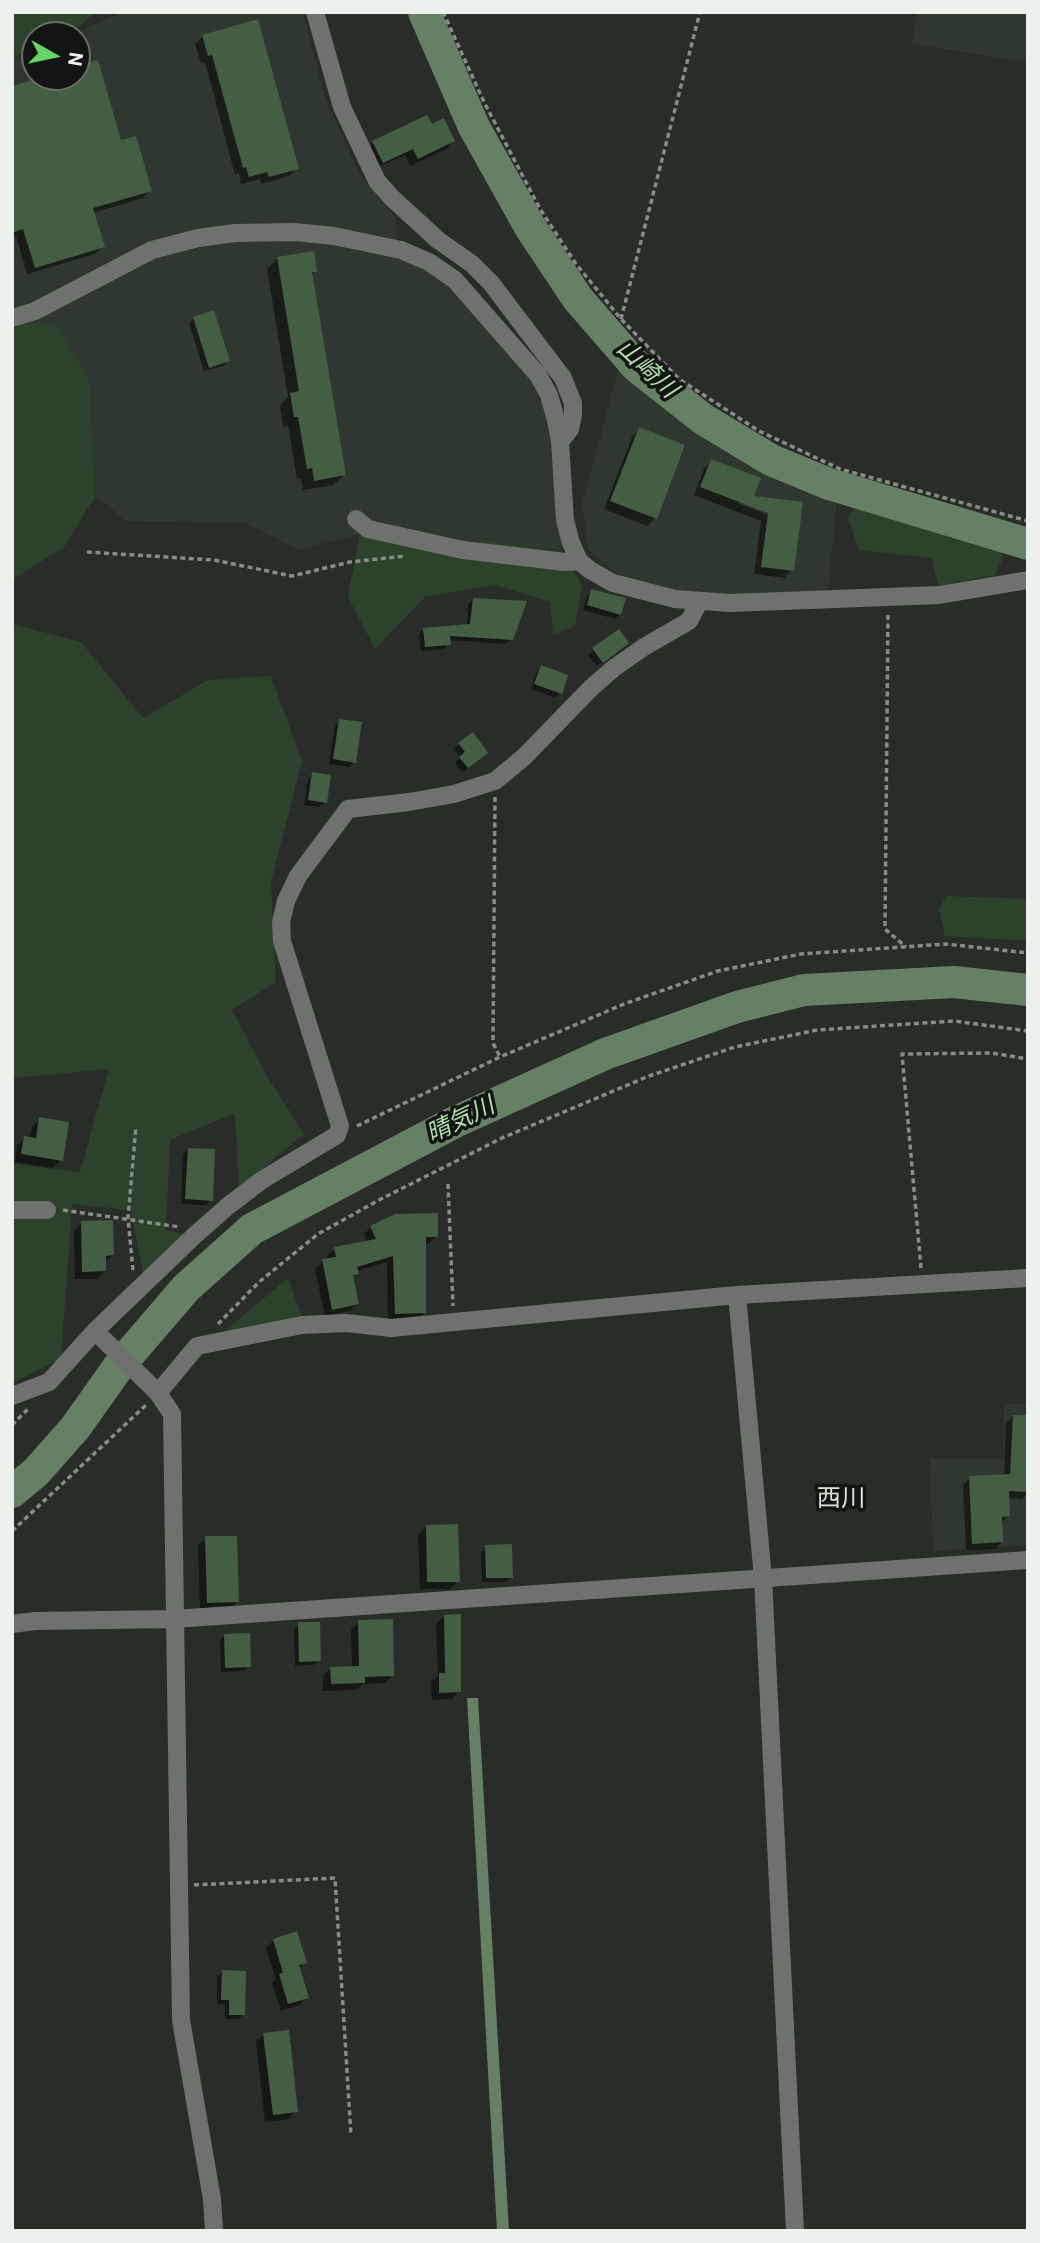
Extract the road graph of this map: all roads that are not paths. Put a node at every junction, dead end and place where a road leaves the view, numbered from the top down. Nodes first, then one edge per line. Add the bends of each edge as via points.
1 (315, 12) edge
2 (12, 318) edge
3 (560, 442) junction
4 (356, 519) dead end
5 (579, 561) junction
6 (1028, 580) edge
7 (699, 602) junction
8 (12, 1210) edge
9 (47, 1210) road end
10 (1028, 1278) edge
11 (737, 1295) junction
12 (95, 1331) junction
13 (158, 1393) junction
14 (12, 1396) edge
15 (1028, 1560) edge
16 (763, 1578) junction
17 (173, 1619) junction
18 (12, 1625) edge
19 (214, 2231) edge
20 (795, 2231) edge

1 - 3 street via 342,107 377,181 491,283 563,378 573,415
2 - 3 street via 35,311 152,250 198,238 295,232 375,244 429,262 456,279 538,375 549,395
3 - 5 street via 565,520
4 - 5 street via 368,529 463,550
5 - 7 street via 613,583
6 - 7 street via 939,595
7 - 12 street via 689,621 614,668 495,781 442,796 348,809 298,876 281,922 282,941 340,1126 337,1136 262,1180 195,1235
8 - 9 street
10 - 11 street
11 - 13 street via 391,1328 302,1325 197,1346
11 - 16 street
12 - 13 street
12 - 14 street via 49,1382
13 - 17 street via 172,1414
15 - 16 street
16 - 17 street
16 - 20 street
17 - 18 street
17 - 19 street via 181,2020

